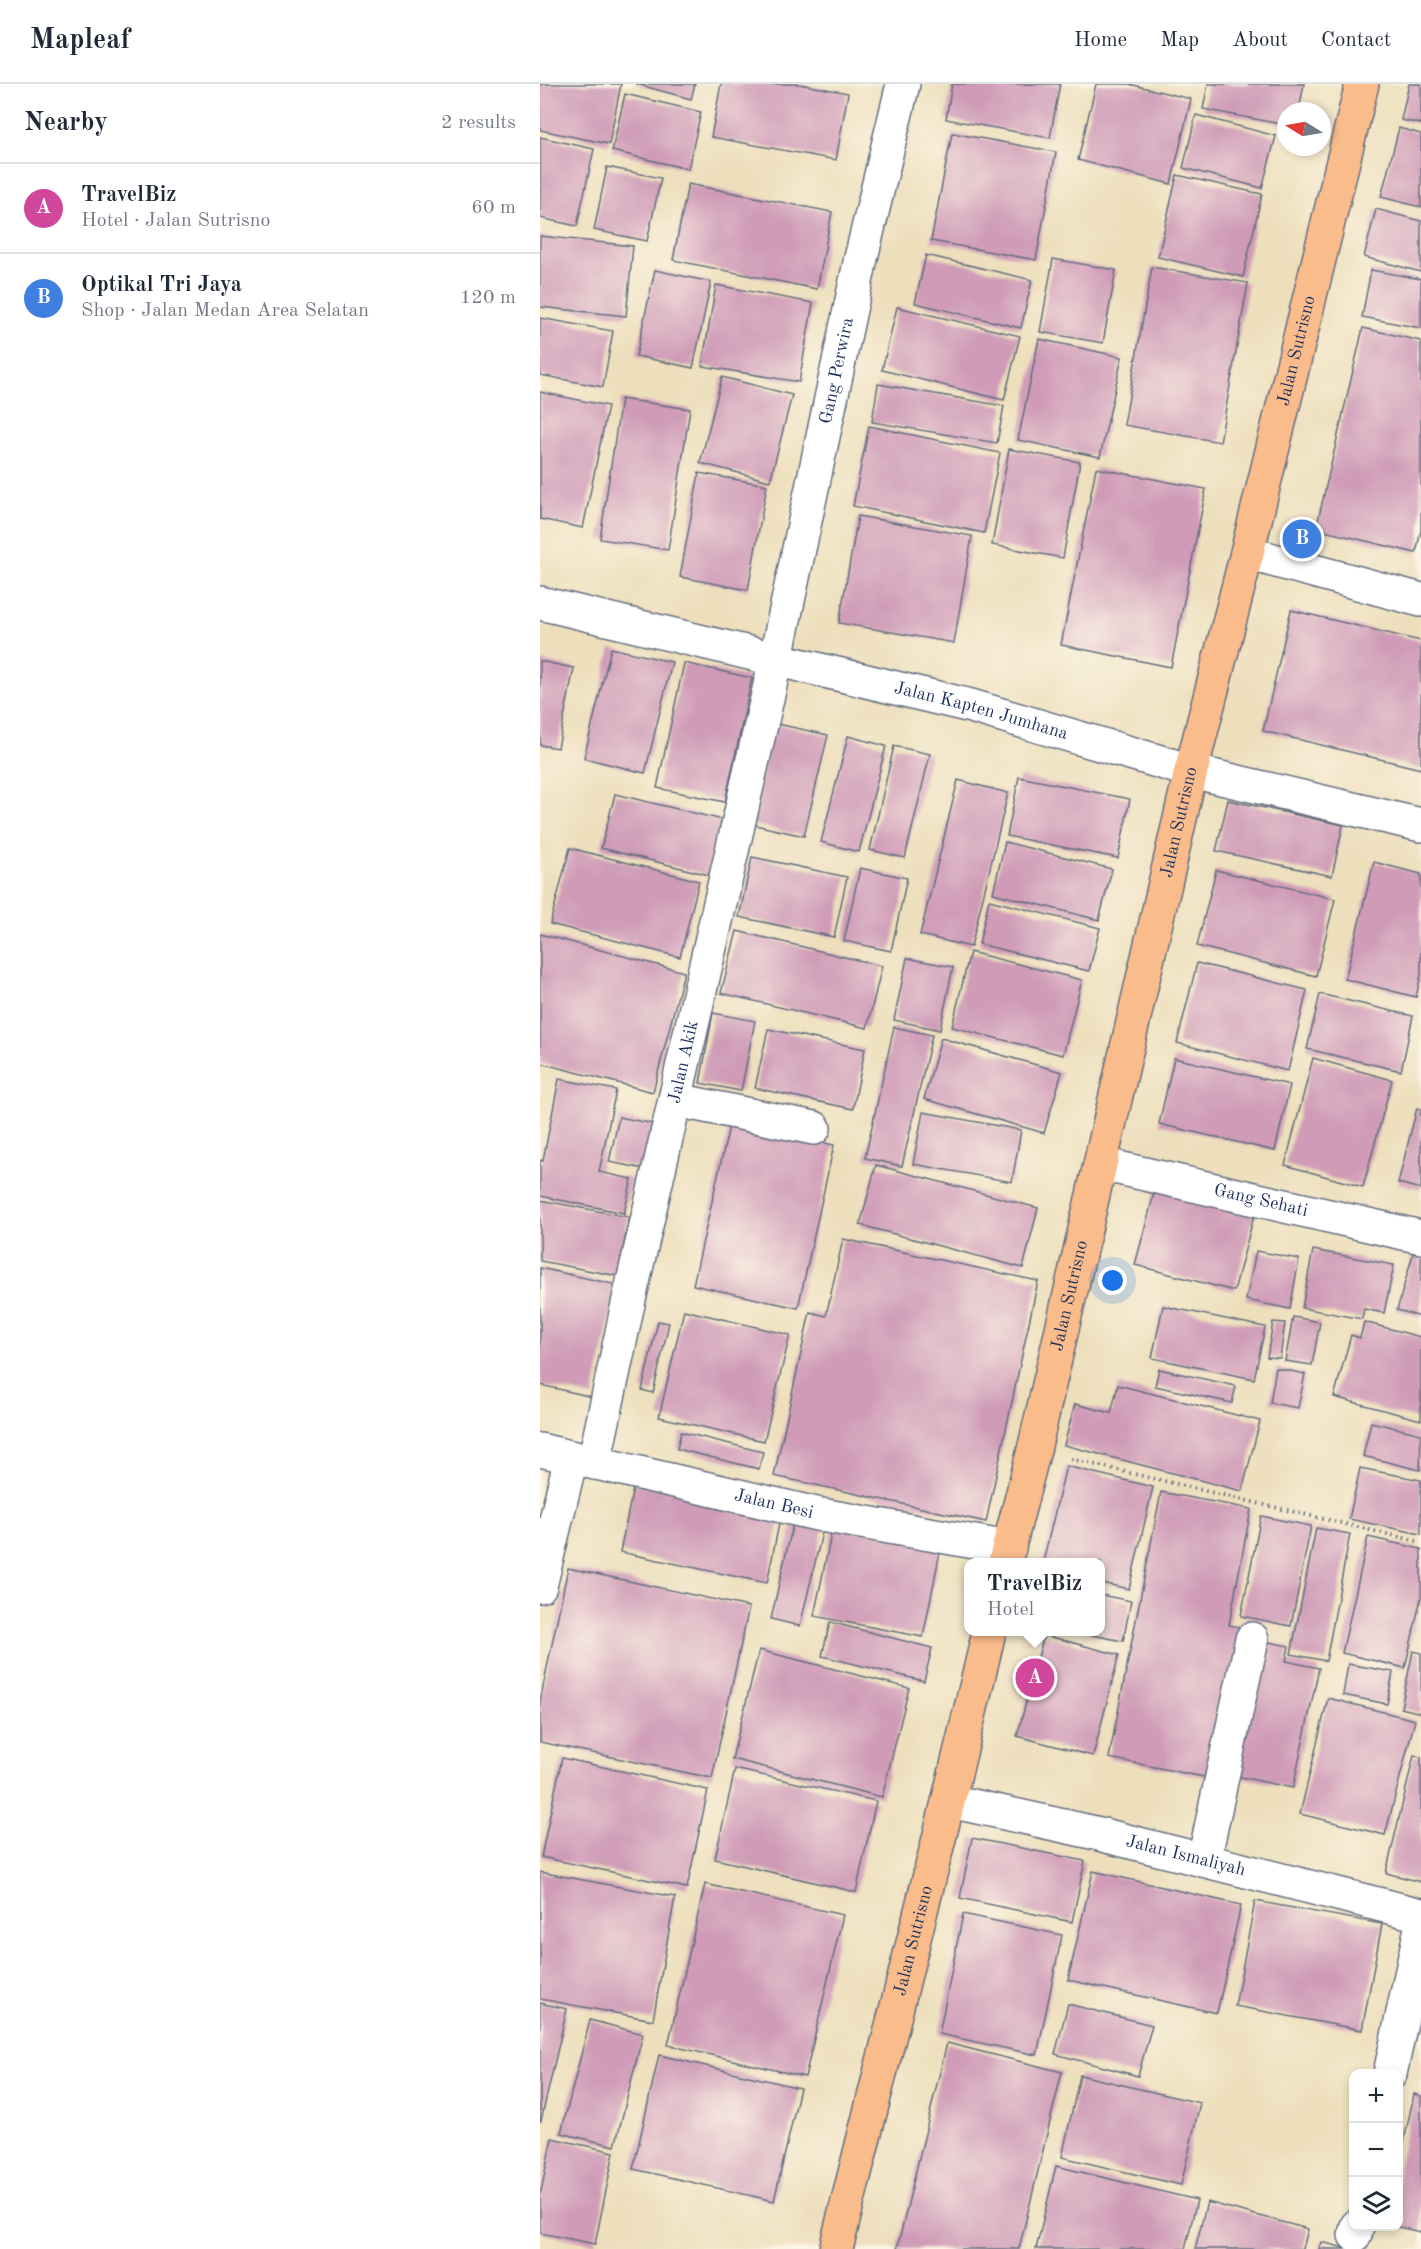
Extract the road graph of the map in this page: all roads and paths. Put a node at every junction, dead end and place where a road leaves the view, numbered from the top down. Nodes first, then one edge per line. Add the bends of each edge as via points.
1 (903, 84) edge
2 (1362, 84) edge
3 (1247, 553) junction
4 (1421, 600) edge
5 (540, 603) edge
6 (775, 660) junction
7 (1191, 771) junction
8 (1421, 825) edge
9 (676, 1100) junction
10 (814, 1128) dead end
11 (1101, 1164) junction
12 (1421, 1237) edge
13 (540, 1450) edge
14 (1034, 1450) junction
15 (583, 1460) junction
16 (1421, 1542) edge
17 (1007, 1555) edge
18 (540, 1586) edge
19 (988, 1636) edge
20 (1252, 1639) dead end
21 (950, 1801) junction
22 (1204, 1860) junction
23 (1421, 1915) edge
24 (1421, 1928) edge
25 (1391, 2069) edge
26 (836, 2249) edge

1 - 6 street, Gang Perwira via 861,258
2 - 3 main road, Jalan Sutrisno
3 - 4 street
3 - 7 main road, Jalan Sutrisno
5 - 6 street, Jalan Kapten Jumhana
6 - 7 street, Jalan Kapten Jumhana via 971,706
6 - 9 street, Jalan Akik
7 - 8 street, Jalan Kapten Jumhana
7 - 11 main road, Jalan Sutrisno
9 - 10 street
9 - 15 street, Jalan Akik via 628,1304
11 - 12 street, Gang Sehati
11 - 14 main road, Jalan Sutrisno
13 - 15 street, Jalan Besi
14 - 16 path
14 - 17 main road, Jalan Sutrisno
15 - 17 street, Jalan Besi
15 - 18 street, Jalan Akik
19 - 21 main road, Jalan Sutrisno
20 - 22 street
21 - 22 street, Jalan Ismaliyah
21 - 26 main road, Jalan Sutrisno
22 - 23 street, Jalan Ismaliyah
24 - 25 street

